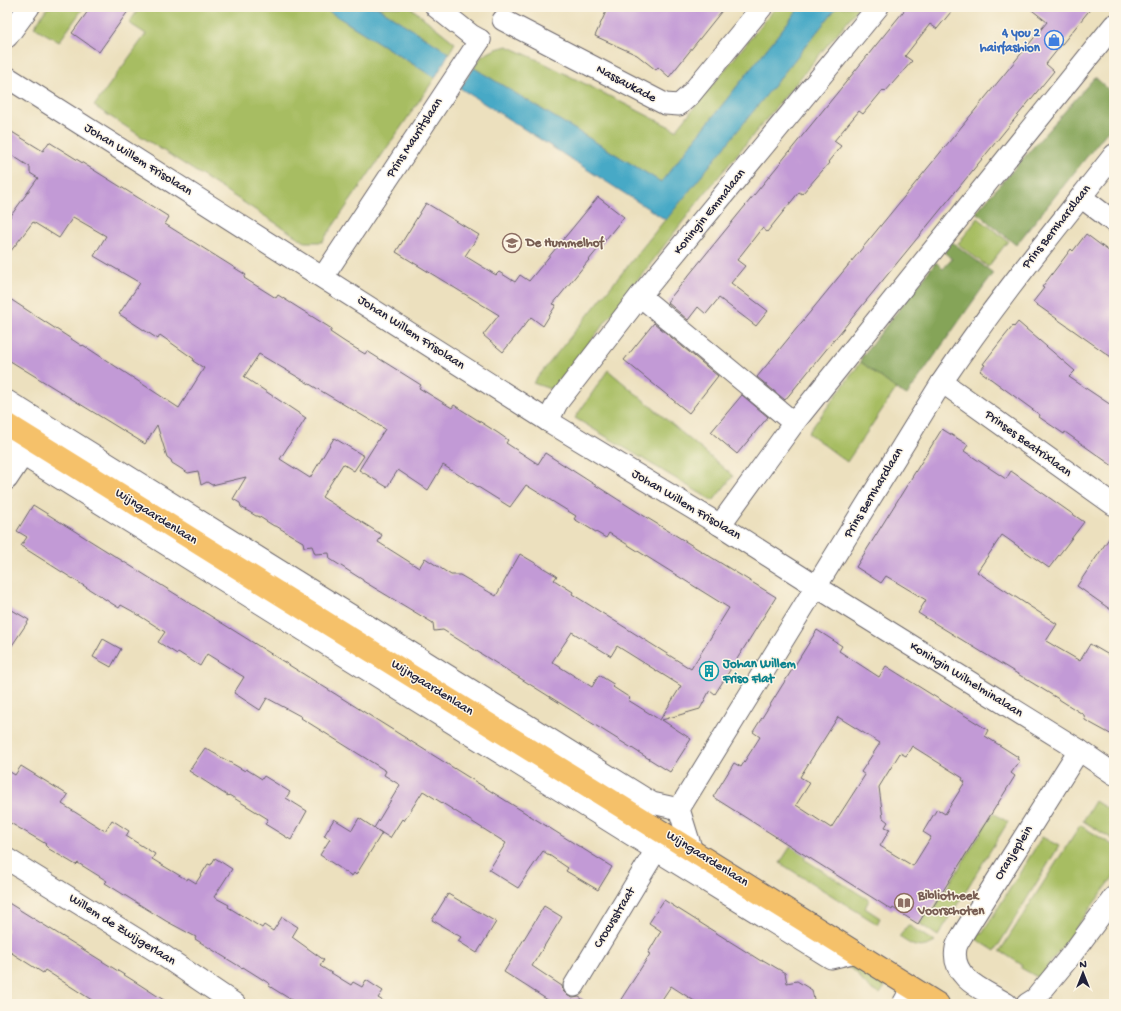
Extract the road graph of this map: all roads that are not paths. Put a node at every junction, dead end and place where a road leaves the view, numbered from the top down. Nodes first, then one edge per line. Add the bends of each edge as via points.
1 (28, 7) edge
2 (436, 7) edge
3 (762, 7) edge
4 (878, 7) edge
5 (508, 13) edge
6 (1114, 25) edge
7 (7, 38) edge
8 (475, 47) junction
9 (7, 77) edge
10 (1114, 155) edge
11 (1081, 197) junction
12 (1114, 222) edge
13 (323, 277) junction
14 (640, 296) junction
15 (942, 382) junction
16 (7, 401) edge
17 (548, 421) junction
18 (794, 423) junction
19 (7, 424) edge
20 (15, 450) edge
21 (7, 479) edge
22 (1114, 505) edge
23 (720, 525) junction
24 (817, 587) junction
25 (1079, 750) junction
26 (1114, 774) edge
27 (679, 809) junction
28 (656, 850) junction
29 (692, 851) junction
30 (7, 859) edge
31 (1114, 897) edge
32 (856, 952) junction
33 (574, 986) dead end
34 (908, 996) edge
35 (235, 1004) edge
36 (938, 1004) edge
37 (1007, 1004) edge
38 (1027, 1004) edge

1 - 7 street
2 - 8 street via 471,35
3 - 5 street, Nassaukade via 679,105 665,104
4 - 14 street, Koningin Emmalaan
5 - 8 street, Prins Mauritslaan via 486,39
6 - 18 street
8 - 13 street, Prins Mauritslaan
9 - 13 street, Johan Willem Frisolaan
10 - 11 street, Prins Bernhardlaan
11 - 12 street
11 - 15 street, Prins Bernhardlaan via 977,331
13 - 17 street, Johan Willem Frisolaan
14 - 17 street, Koningin Emmalaan via 557,403
14 - 18 street
15 - 22 street, Prinses Beatrixlaan
15 - 24 street, Prins Bernhardlaan
16 - 27 street, Wijngaardenlaan via 652,803
17 - 23 street, Johan Willem Frisolaan
18 - 23 street
19 - 29 main road, Wijngaardenlaan
20 - 21 street
20 - 28 street, Wijngaardenlaan
23 - 24 street, Johan Willem Frisolaan
24 - 25 street, Koningin Wilhelminalaan
24 - 27 street, Prins Bernhardlaan
25 - 26 street, Koningin Wilhelminalaan
25 - 37 street, Oranjeplein via 956,948 956,965 968,981
27 - 29 street
28 - 32 street, Wijngaardenlaan via 831,958
28 - 33 street, Crocusstraat
29 - 32 main road, Wijngaardenlaan
30 - 35 street, Willem de Zwijgerlaan via 164,956
31 - 38 street via 1072,954 1035,999
32 - 34 main road, Wijngaardenlaan
34 - 36 main road, Wijngaardenlaan

